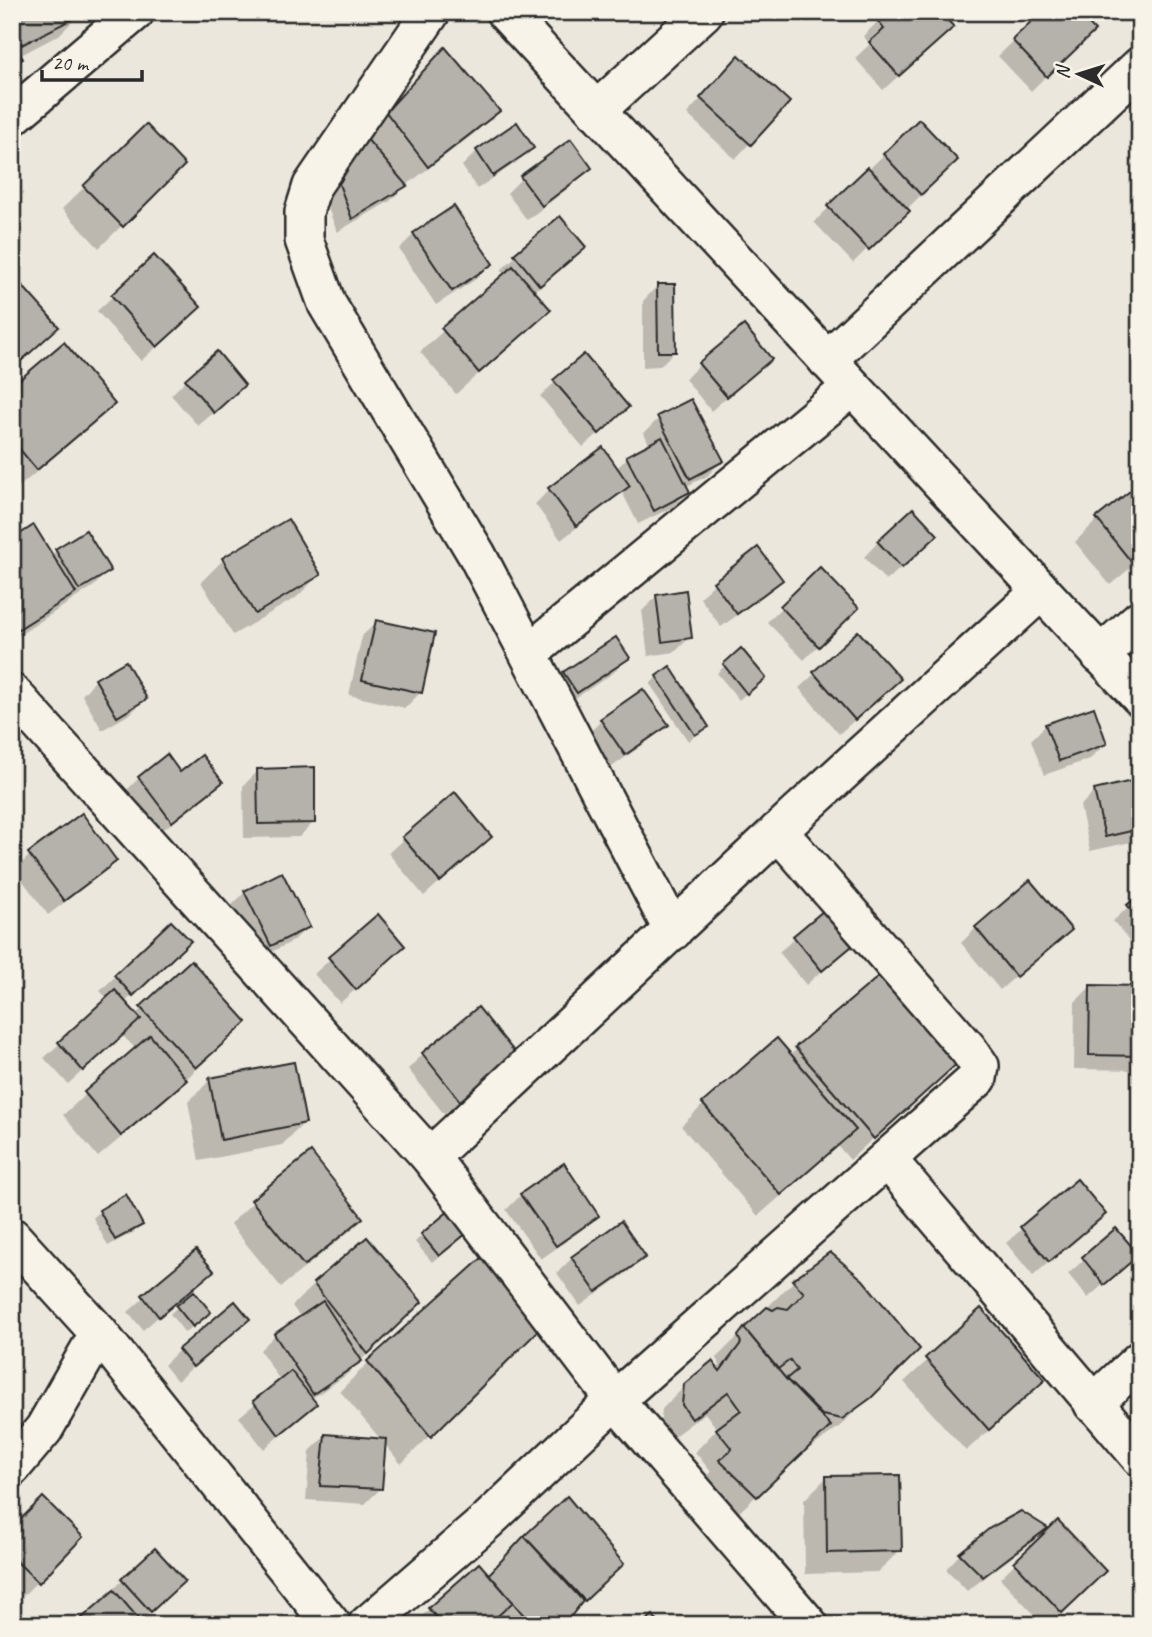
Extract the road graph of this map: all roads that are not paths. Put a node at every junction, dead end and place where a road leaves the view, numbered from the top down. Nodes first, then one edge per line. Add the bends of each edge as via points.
1 (135, 12) edge
2 (431, 12) edge
3 (505, 12) edge
4 (704, 12) edge
5 (1140, 66) edge
6 (596, 111) junction
7 (12, 117) edge
8 (827, 360) junction
9 (852, 387) junction
10 (1041, 591) junction
11 (1140, 619) edge
12 (529, 653) junction
13 (1101, 655) junction
14 (12, 694) edge
15 (1140, 697) edge
16 (778, 831) junction
17 (673, 930) junction
18 (430, 1157) junction
19 (887, 1159) junction
20 (12, 1237) edge
21 (99, 1333) junction
22 (1140, 1360) edge
23 (615, 1400) junction
24 (1093, 1404) junction
25 (1140, 1457) edge
26 (12, 1467) edge
27 (332, 1625) edge
28 (368, 1625) edge
29 (808, 1625) edge

1 - 7 street
2 - 12 street via 312,186 304,212 304,240 327,304 477,555
3 - 6 street
4 - 6 street
5 - 8 street
6 - 8 street
8 - 9 street
9 - 10 street
9 - 12 street
10 - 13 street
10 - 16 street
11 - 13 street
12 - 17 street
13 - 15 street
14 - 18 street
16 - 17 street
16 - 19 street via 980,1066 978,1079
17 - 18 street
18 - 23 street
19 - 23 street
19 - 24 street
20 - 21 street
21 - 26 street via 44,1429
21 - 27 street
22 - 24 street
23 - 28 street
23 - 29 street
24 - 25 street

